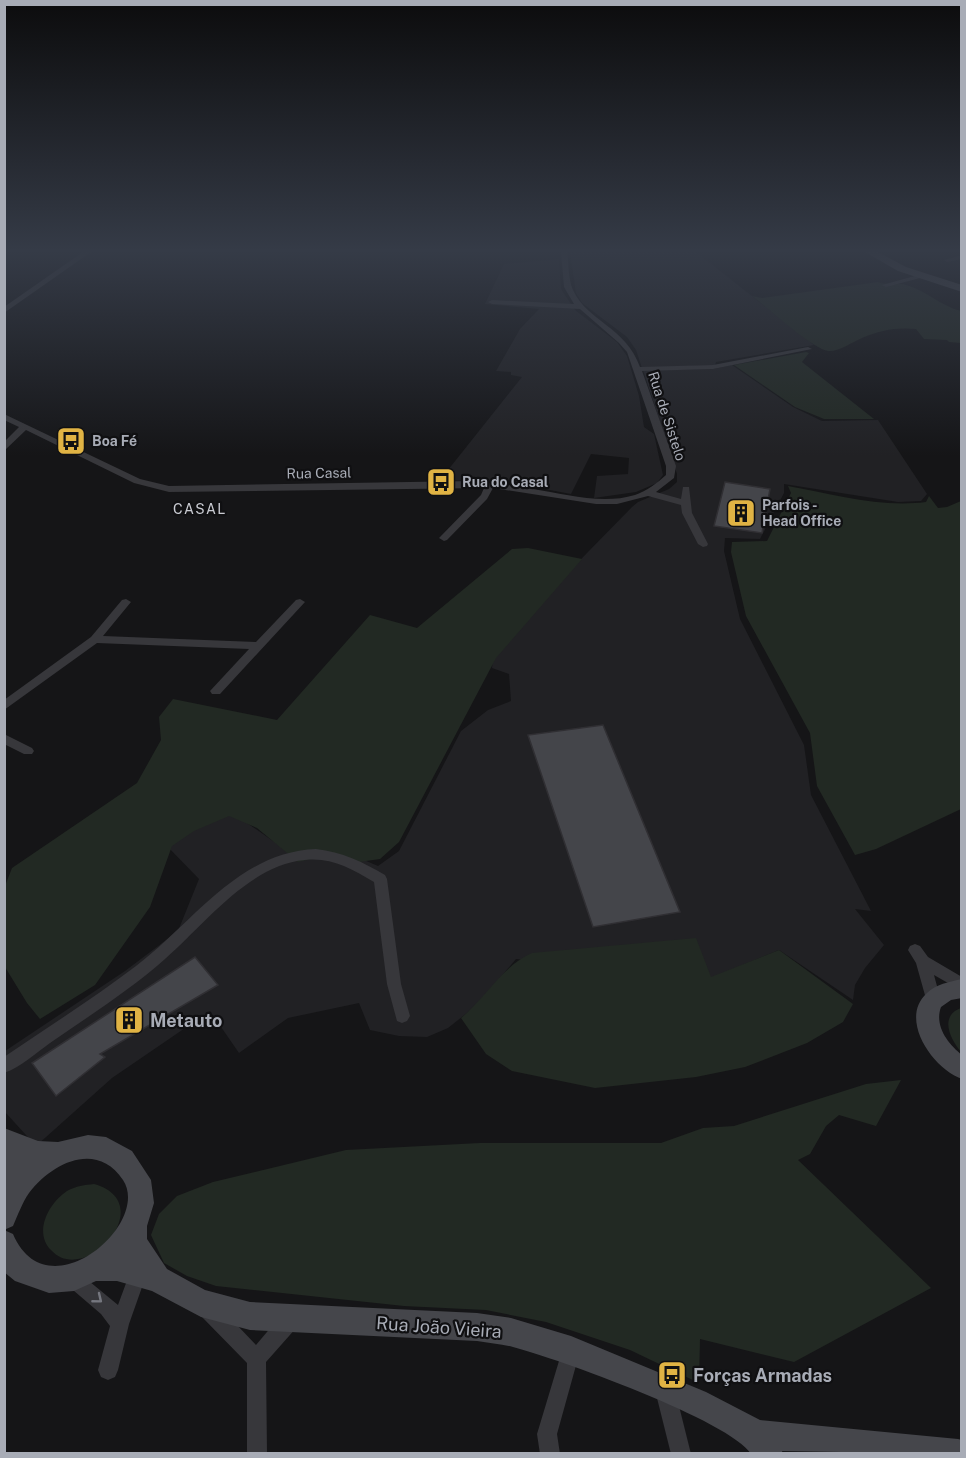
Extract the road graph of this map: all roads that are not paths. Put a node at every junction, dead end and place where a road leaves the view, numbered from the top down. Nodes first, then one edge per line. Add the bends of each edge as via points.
1 (597, 320) edge
2 (808, 349) dead end
3 (637, 369) junction
4 (4, 416) edge
5 (25, 426) junction
6 (4, 448) edge
7 (489, 485) junction
8 (686, 489) dead end
9 (648, 493) junction
10 (685, 503) junction
11 (444, 538) dead end
12 (704, 544) dead end
13 (126, 602) dead end
14 (300, 602) dead end
15 (95, 639) junction
16 (258, 646) junction
17 (216, 691) dead end
18 (4, 705) edge
19 (4, 738) edge
20 (28, 751) dead end
21 (962, 987) edge
22 (933, 1001) junction
23 (402, 1016) dead end
24 (4, 1066) edge
25 (962, 1069) edge
26 (4, 1141) edge
27 (58, 1154) junction
28 (15, 1190) junction
29 (4, 1217) edge
30 (134, 1226) junction
31 (8, 1260) edge
32 (97, 1268) junction
33 (148, 1276) junction
34 (71, 1277) junction
35 (201, 1303) junction
36 (292, 1318) junction
37 (120, 1324) junction
38 (571, 1350) junction
39 (256, 1359) junction
40 (108, 1370) dead end
41 (665, 1390) junction
42 (762, 1444) edge
43 (257, 1454) edge
44 (550, 1454) edge
45 (681, 1454) edge
46 (958, 1454) edge

1 - 3 street, Rua de Sistelo via 622,341
2 - 3 street via 713,367
3 - 9 street, Rua de Sistelo via 671,466 671,476 664,485
4 - 5 street, Rua Casal
5 - 6 street
5 - 7 street, Rua Casal via 137,481 169,489
7 - 9 street, Rua Casal via 602,501
7 - 11 street via 488,492
8 - 10 street
9 - 10 street
10 - 12 street
13 - 15 street
14 - 16 street
15 - 16 street
15 - 18 street
16 - 17 street
19 - 20 street
21 - 22 street
21 - 22 street via 919,956
22 - 25 street via 927,1013 931,1039 940,1052
23 - 24 street via 394,984 381,879 351,861 321,853 290,857 229,890 142,969
26 - 27 street via 38,1153
26 - 28 street via 14,1170
27 - 28 street via 34,1168
27 - 30 street via 98,1148 117,1154 131,1166 140,1184 141,1204
28 - 29 street
30 - 32 street via 121,1247
30 - 33 street, Rua João Vieira via 134,1242
31 - 34 street via 33,1276 55,1280
32 - 33 street, Rua João Vieira via 117,1268
32 - 34 street
33 - 35 street, Rua João Vieira
33 - 37 street
34 -> 37 street via 108,1307
35 - 36 street, Rua João Vieira via 250,1316
35 - 39 street
36 - 38 street, Rua João Vieira via 477,1327 511,1332
36 - 39 street
37 - 40 street
38 - 41 street, Rua João Vieira
38 - 44 street via 547,1434
39 - 43 street
41 - 42 street, Rua João Vieira via 728,1417
41 - 45 street
42 - 46 street

